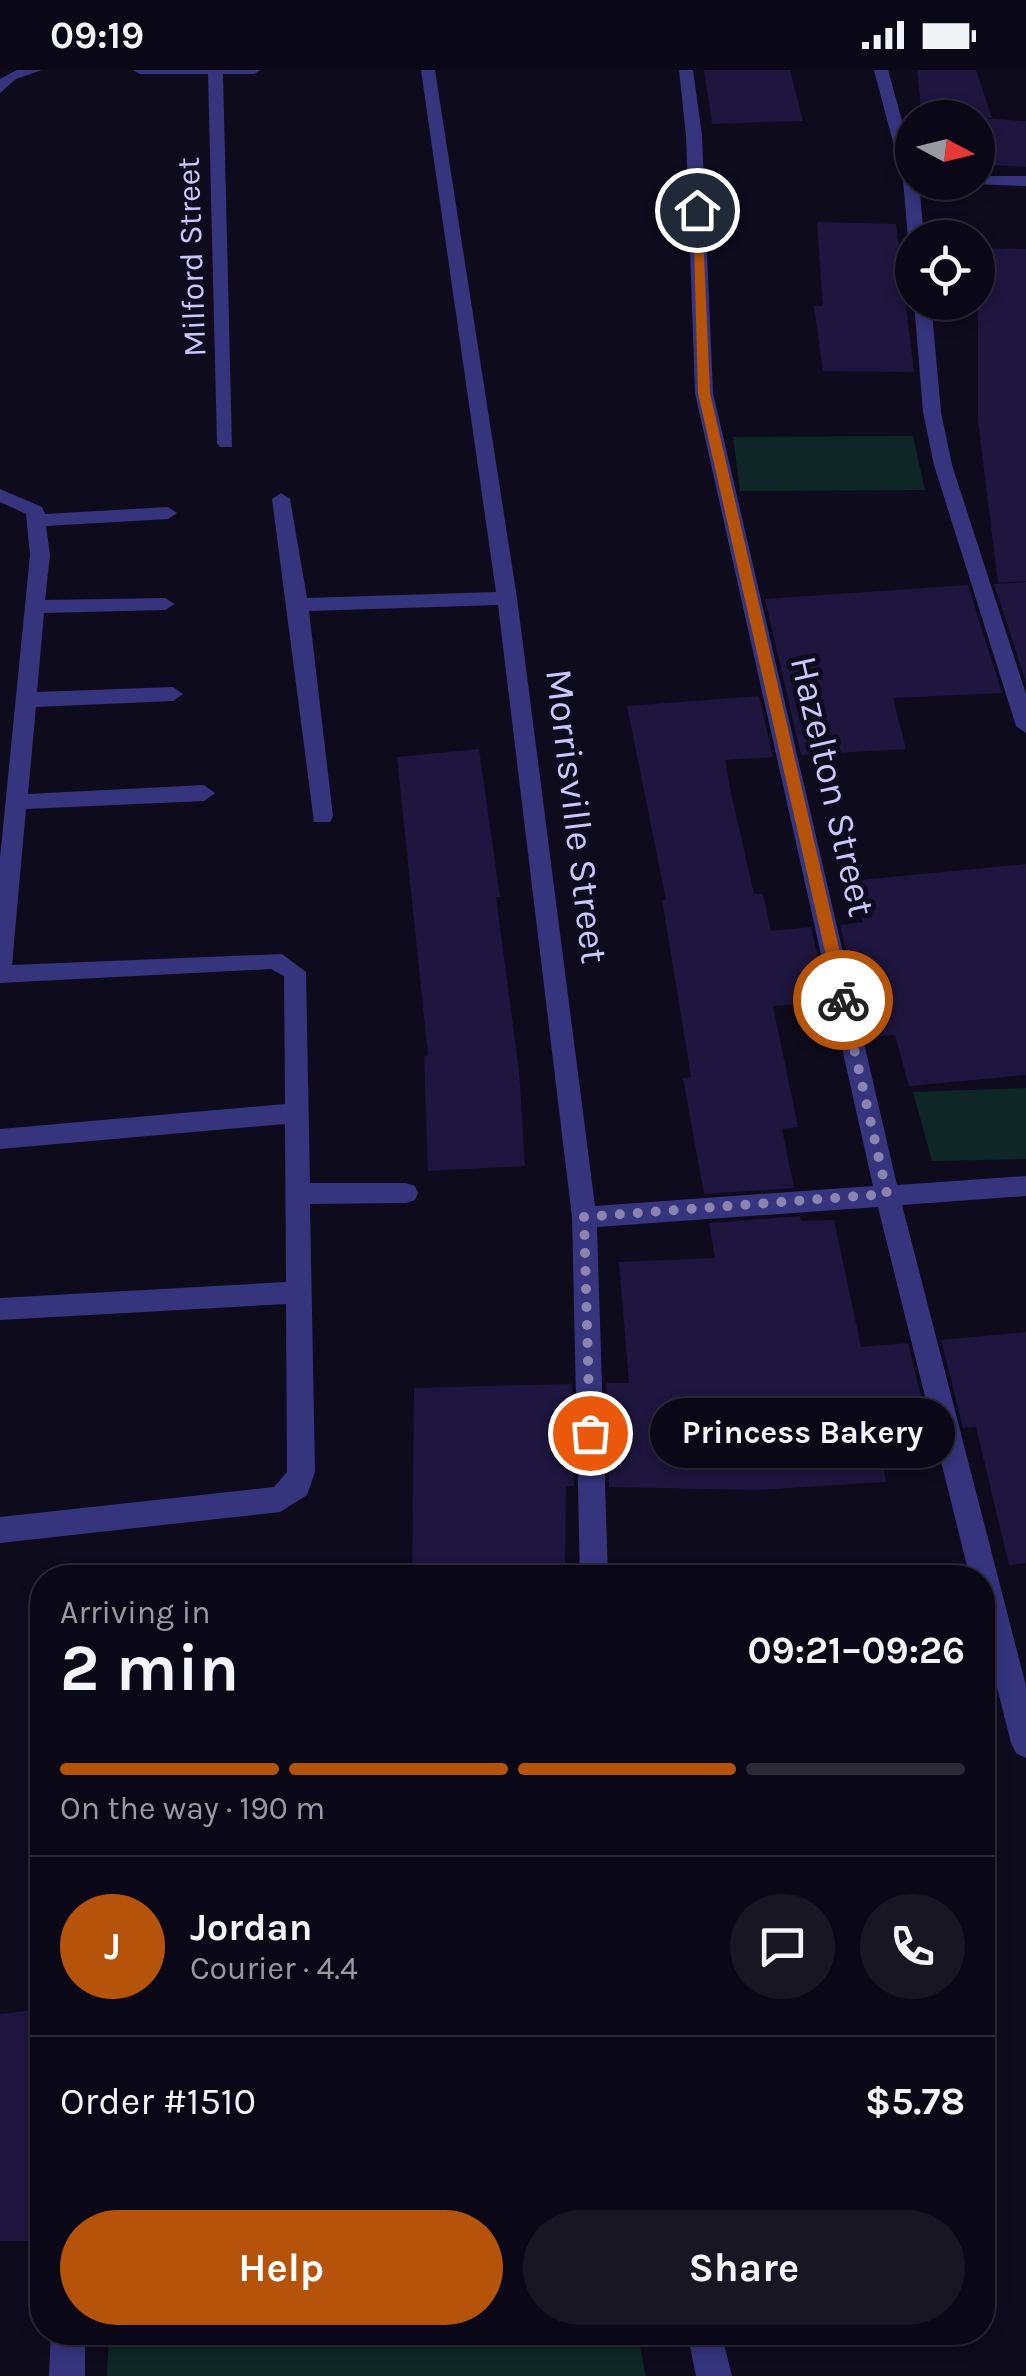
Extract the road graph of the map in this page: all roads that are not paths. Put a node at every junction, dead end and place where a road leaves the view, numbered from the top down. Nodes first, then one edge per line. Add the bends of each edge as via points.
1 (34, 70) edge
2 (140, 70) edge
3 (216, 70) edge
4 (254, 70) edge
5 (428, 70) edge
6 (686, 70) edge
7 (881, 70) edge
8 (0, 88) edge
9 (895, 120) edge
10 (995, 181) edge
11 (1026, 181) edge
12 (924, 320) edge
13 (226, 443) dead end
14 (0, 495) edge
15 (281, 499) dead end
16 (168, 513) dead end
17 (36, 521) junction
18 (508, 598) junction
19 (165, 604) dead end
20 (298, 605) junction
21 (35, 607) junction
22 (172, 694) dead end
23 (25, 700) junction
24 (1026, 726) edge
25 (204, 793) dead end
26 (16, 802) junction
27 (322, 816) dead end
28 (0, 973) edge
29 (296, 1113) junction
30 (0, 1139) edge
31 (1026, 1186) edge
32 (406, 1193) dead end
33 (296, 1194) junction
34 (887, 1194) junction
35 (584, 1217) junction
36 (297, 1292) junction
37 (0, 1308) edge
38 (0, 1530) edge
39 (594, 1565) edge
40 (981, 1565) edge
41 (995, 1621) edge
42 (1026, 1743) edge
43 (68, 2345) edge
44 (707, 2345) edge
45 (67, 2376) edge
46 (714, 2376) edge

1 - 8 street
2 - 3 street
3 - 4 street
3 - 13 street, Milford Street
5 - 18 street, Morrisville Street
6 - 34 street, Hazelton Street via 704,393
7 - 9 street
10 - 11 street
12 - 24 street via 943,465
14 - 17 street via 35,511
15 - 20 street
16 - 17 street
17 - 21 street
18 - 20 street
18 - 35 street, Morrisville Street
19 - 21 street
20 - 27 street
21 - 23 street
22 - 23 street
23 - 26 street
25 - 26 street
26 - 28 street
28 - 29 street via 288,964 299,983
29 - 30 street
29 - 33 street
31 - 34 street
32 - 33 street
33 - 36 street
34 - 35 street
34 - 40 street, Hazelton Street
35 - 39 street, Morrisville Street
36 - 37 street
36 - 38 street via 301,1472 290,1494
41 - 42 street, Hazelton Street
43 - 45 street
44 - 46 street

